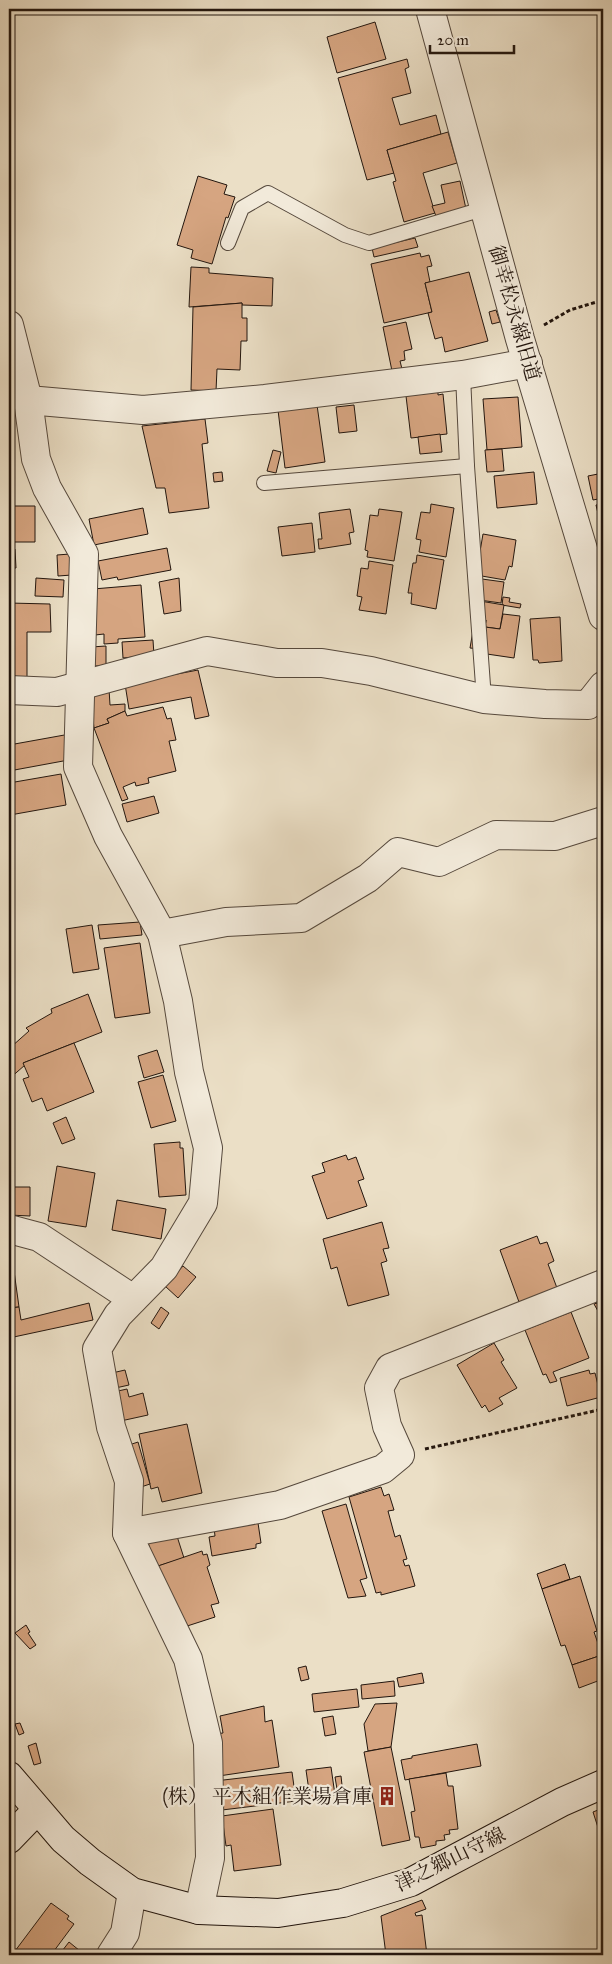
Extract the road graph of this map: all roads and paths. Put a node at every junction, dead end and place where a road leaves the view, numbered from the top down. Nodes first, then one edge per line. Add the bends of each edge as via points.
1 (430, 9) edge
2 (486, 208) junction
3 (228, 243) dead end
4 (603, 300) edge
5 (9, 325) edge
6 (524, 351) junction
7 (463, 375) junction
8 (28, 400) junction
9 (467, 466) junction
10 (264, 483) dead end
11 (603, 616) edge
12 (80, 686) junction
13 (603, 686) edge
14 (9, 690) edge
15 (484, 699) junction
16 (603, 821) edge
17 (162, 934) junction
18 (9, 1229) edge
19 (603, 1284) edge
20 (133, 1299) junction
21 (603, 1409) edge
22 (400, 1455) junction
23 (127, 1533) junction
24 (9, 1776) edge
25 (603, 1784) edge
26 (37, 1810) junction
27 (9, 1839) edge
28 (132, 1892) junction
29 (199, 1910) junction
30 (111, 1955) edge

1 - 2 street, 御幸松永線旧道
2 - 3 lane via 369,243 344,235 268,193 242,208
2 - 6 street, 御幸松永線旧道
4 - 6 path via 570,310
5 - 8 street
6 - 7 street
6 - 11 street, 御幸松永線旧道
7 - 8 street via 143,410
7 - 9 lane
8 - 12 street via 36,460 47,488 84,554
9 - 10 lane
9 - 15 lane
12 - 14 street via 57,692
12 - 15 street via 207,651 277,663 322,663 371,671
12 - 17 street via 78,767 108,836
13 - 15 street via 588,704
16 - 17 street via 555,836 496,835 439,862 398,852 368,878 302,918 226,922
17 - 20 street via 178,1001 188,1072 208,1148 203,1203 164,1268
18 - 20 street via 38,1237
19 - 22 street via 390,1368 379,1388 387,1426
20 - 23 street via 118,1315 97,1349 112,1427 129,1481
21 - 22 path
22 - 23 street via 383,1469 280,1505
23 - 29 street via 188,1659 208,1743 210,1858
24 - 26 street, 津之郷山守線
25 - 29 street, 津之郷山守線 via 562,1802 411,1882 343,1903 278,1913
26 - 27 street
26 - 28 street, 津之郷山守線 via 63,1839
28 - 29 street, 津之郷山守線
28 - 30 street via 125,1934

